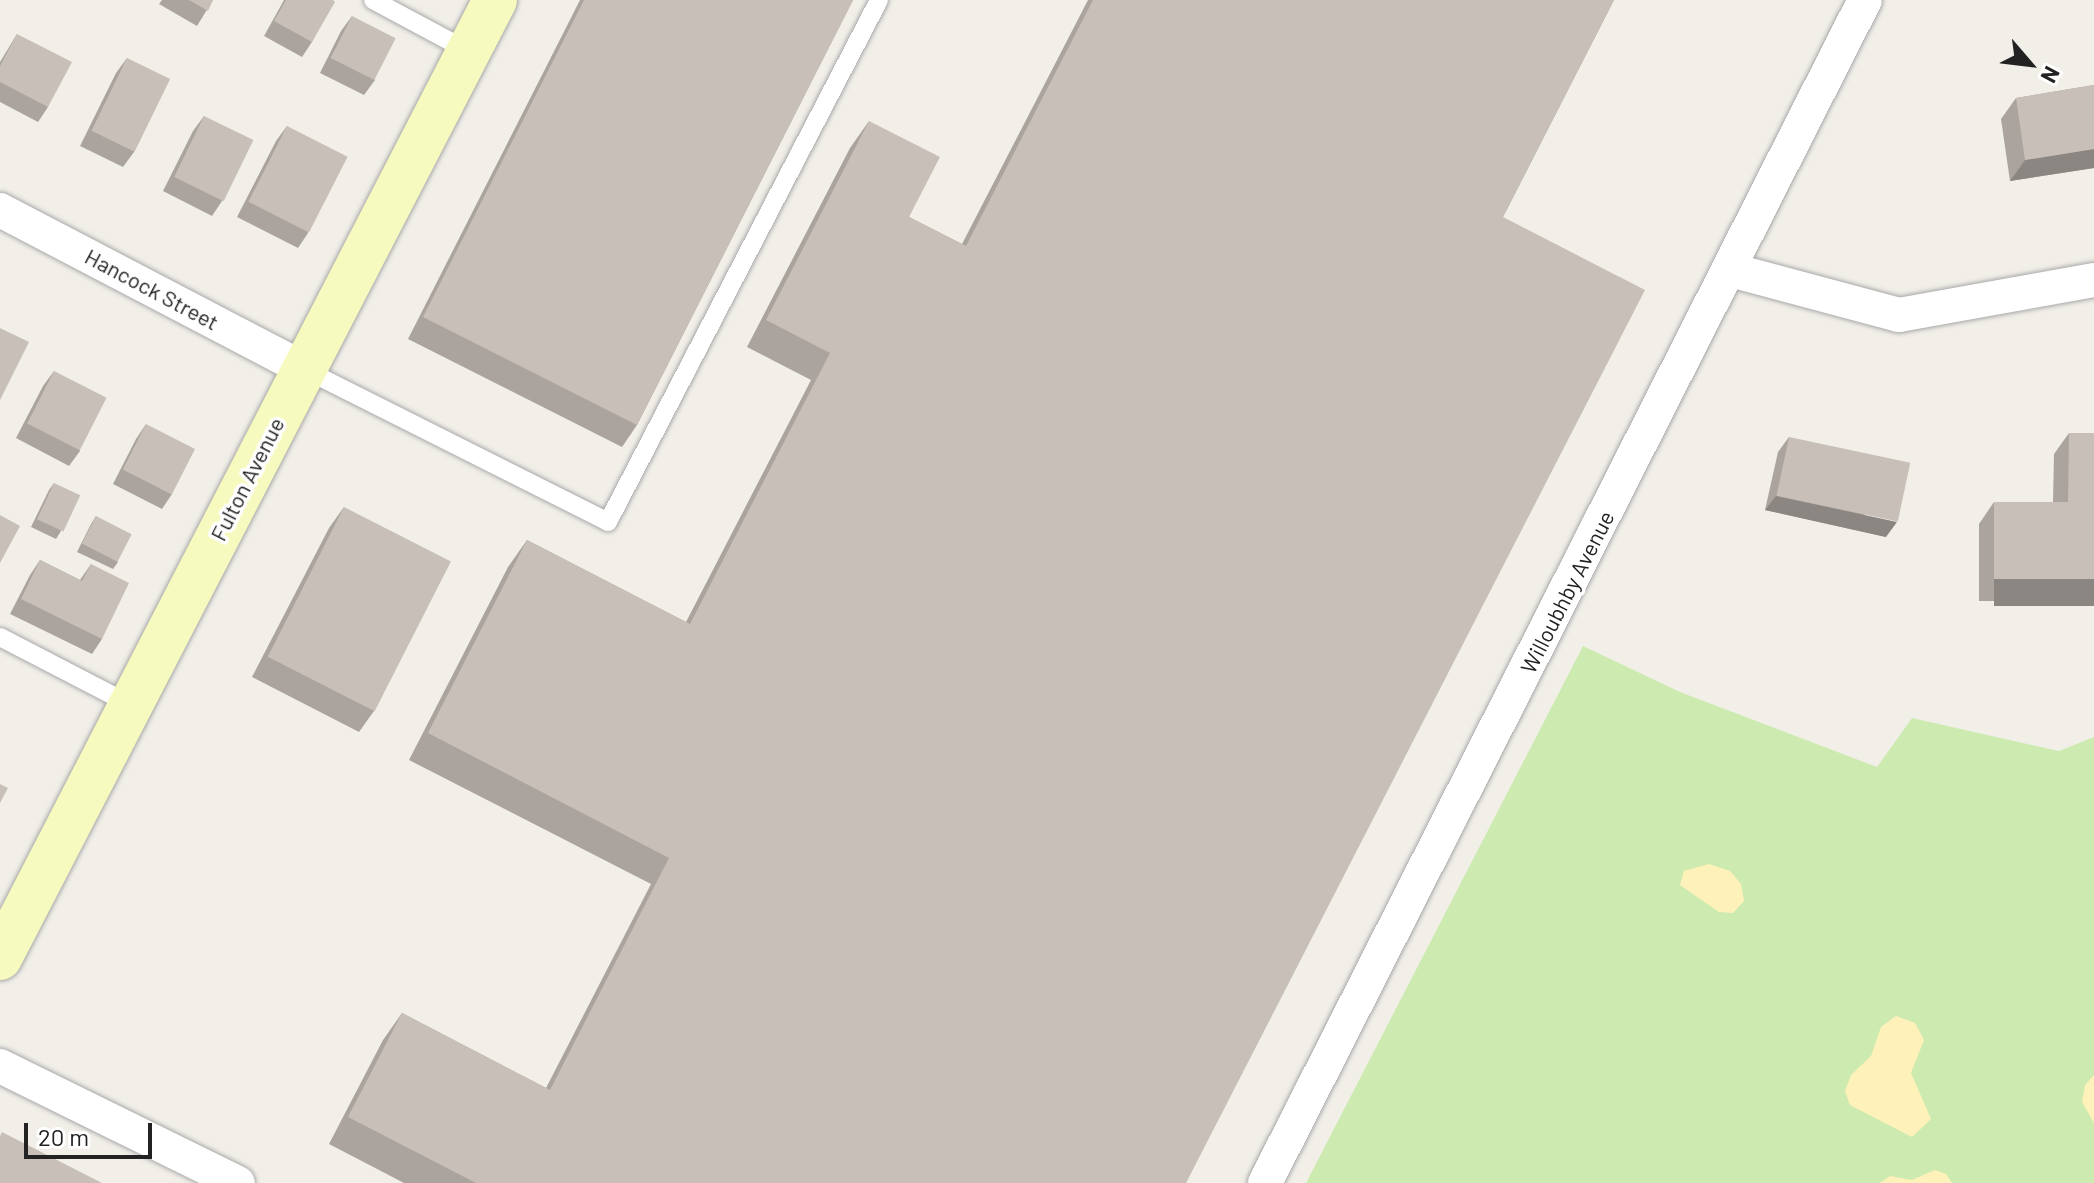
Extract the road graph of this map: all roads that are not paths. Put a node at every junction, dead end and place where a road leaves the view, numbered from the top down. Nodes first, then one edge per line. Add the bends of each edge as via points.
1 (373, 0) edge
2 (495, 0) edge
3 (879, 0) edge
4 (1865, 0) edge
5 (468, 51) junction
6 (0, 210) edge
7 (1731, 270) junction
8 (2094, 280) edge
9 (304, 369) junction
10 (0, 637) edge
11 (131, 705) junction
12 (0, 958) edge
13 (0, 1066) edge
14 (238, 1183) edge
15 (1265, 1183) edge

1 - 5 lane
2 - 5 street, Fulton Avenue
3 - 9 lane via 608,522
4 - 7 street, Willoubhby Avenue
5 - 9 street, Fulton Avenue
6 - 9 street, Hancock Street
7 - 8 street via 1899,315
7 - 15 street, Willoubhby Avenue
9 - 11 street, Fulton Avenue
10 - 11 lane
11 - 12 street, Fulton Avenue
13 - 14 street

